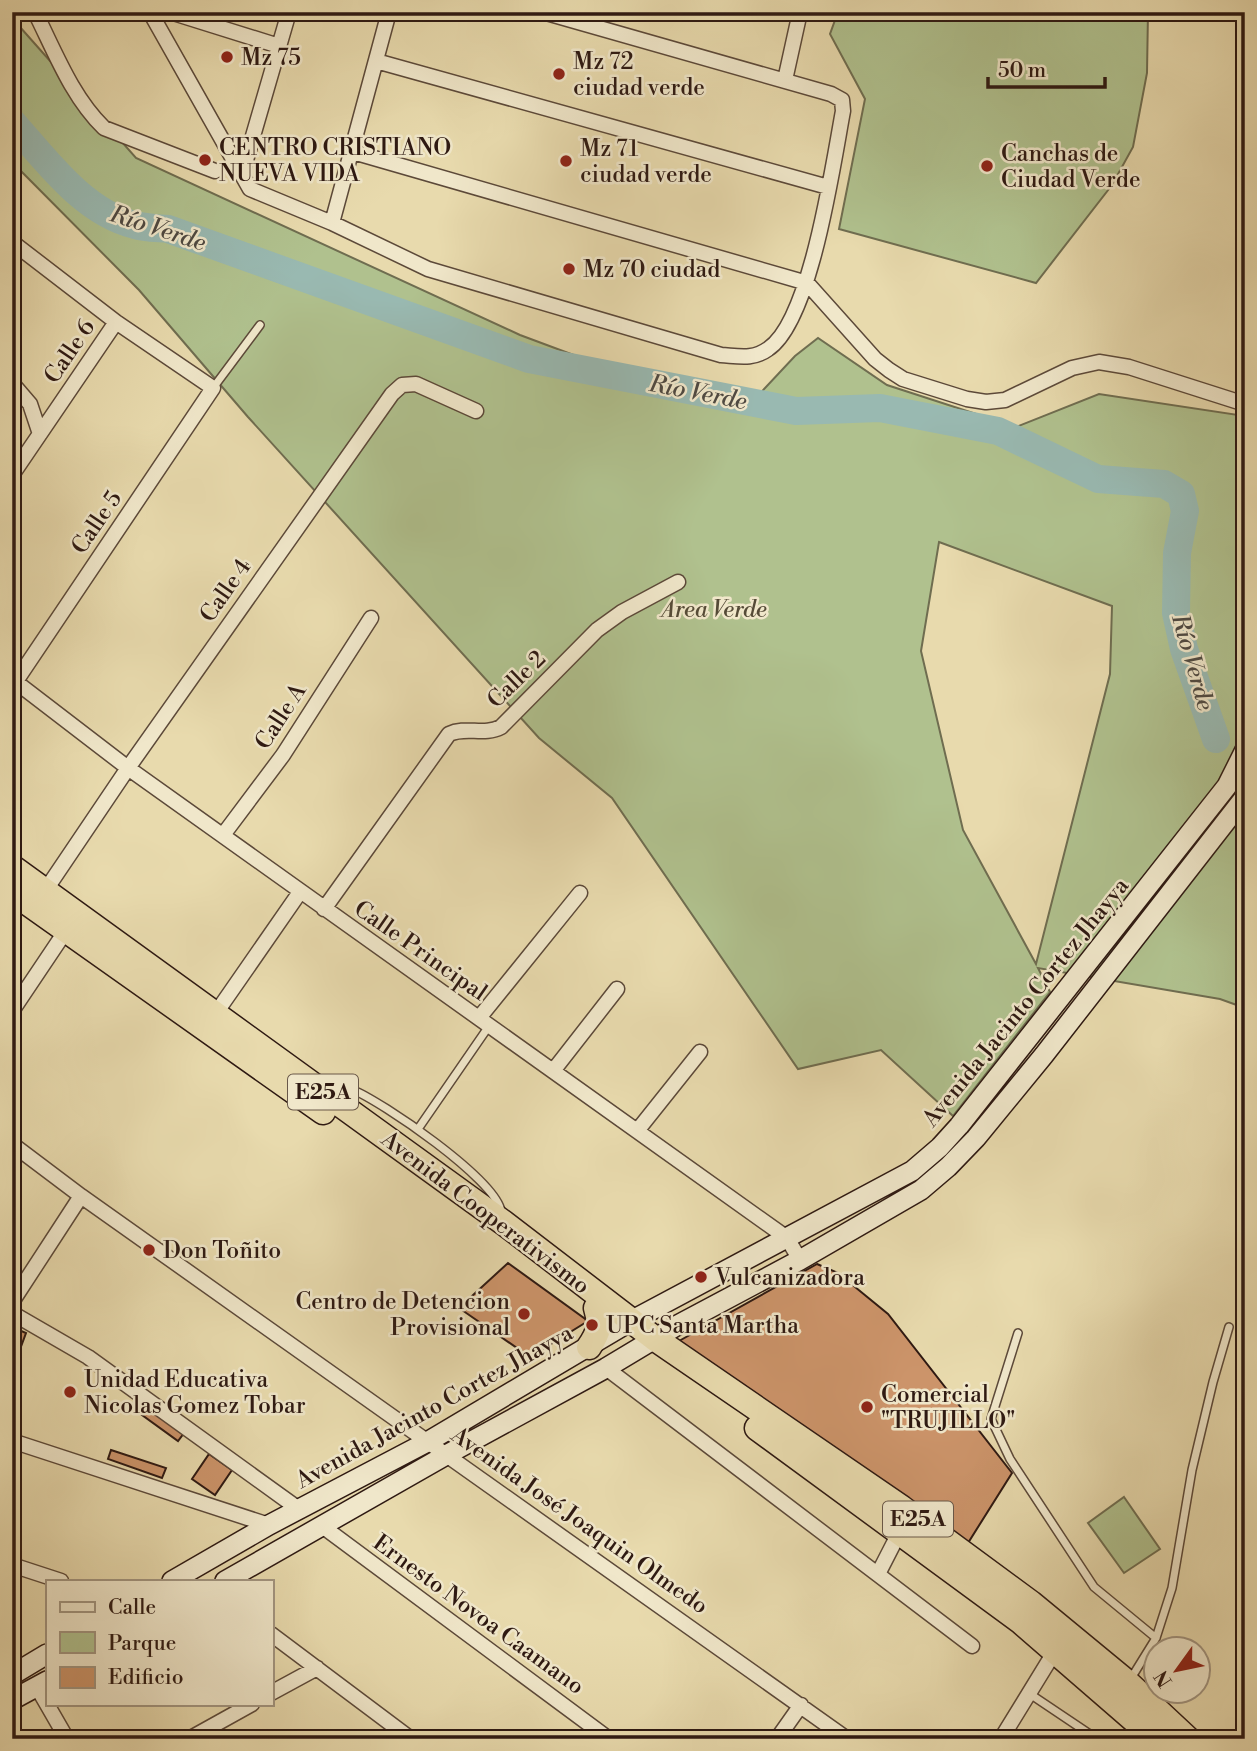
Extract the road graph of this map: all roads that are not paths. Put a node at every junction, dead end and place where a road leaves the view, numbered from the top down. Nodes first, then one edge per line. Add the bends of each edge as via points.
1 (34, 12) edge
2 (150, 12) edge
3 (170, 12) edge
4 (289, 12) edge
5 (389, 12) edge
6 (543, 12) edge
7 (800, 12) edge
8 (279, 46) junction
9 (376, 61) junction
10 (785, 80) junction
11 (353, 152) junction
12 (215, 171) dead end
13 (242, 174) junction
14 (828, 187) junction
15 (332, 223) junction
16 (12, 242) edge
17 (807, 283) junction
18 (116, 322) junction
19 (260, 325) dead end
20 (12, 383) edge
21 (214, 388) junction
22 (1245, 404) edge
23 (476, 411) dead end
24 (40, 434) junction
25 (12, 475) edge
26 (678, 582) dead end
27 (371, 618) dead end
28 (14, 680) edge
29 (1245, 750) edge
30 (128, 768) junction
31 (1245, 797) edge
32 (223, 835) junction
33 (12, 867) edge
34 (46, 891) junction
35 (12, 892) edge
36 (300, 892) junction
37 (580, 893) dead end
38 (324, 909) junction
39 (67, 929) junction
40 (617, 989) dead end
41 (12, 1011) edge
42 (216, 1013) junction
43 (484, 1022) junction
44 (700, 1052) dead end
45 (553, 1071) junction
46 (319, 1089) junction
47 (418, 1129) junction
48 (637, 1131) junction
49 (12, 1144) edge
50 (81, 1196) junction
51 (504, 1223) junction
52 (787, 1238) junction
53 (800, 1260) junction
54 (12, 1302) edge
55 (596, 1308) junction
56 (12, 1313) edge
57 (625, 1324) junction
58 (676, 1326) joint
59 (1229, 1326) dead end
60 (1017, 1333) dead end
61 (656, 1345) junction
62 (589, 1347) junction
63 (606, 1368) junction
64 (12, 1441) edge
65 (429, 1441) junction
66 (448, 1454) junction
67 (300, 1510) junction
68 (269, 1525) junction
69 (321, 1526) junction
70 (900, 1533) junction
71 (12, 1566) edge
72 (877, 1574) junction
73 (58, 1580) edge
74 (174, 1580) edge
75 (227, 1580) edge
76 (273, 1635) edge
77 (1154, 1636) edge
78 (1157, 1636) edge
79 (972, 1646) dead end
80 (1055, 1651) junction
81 (46, 1655) edge
82 (1142, 1660) edge
83 (317, 1668) junction
84 (12, 1675) edge
85 (1128, 1683) junction
86 (42, 1684) edge
87 (273, 1692) edge
88 (1030, 1694) junction
89 (12, 1700) edge
90 (801, 1705) junction
91 (52, 1706) edge
92 (248, 1706) edge
93 (67, 1739) edge
94 (189, 1739) edge
95 (411, 1739) edge
96 (609, 1739) edge
97 (777, 1739) edge
98 (847, 1739) edge
99 (1001, 1739) edge
100 (1097, 1739) edge
101 (1156, 1739) edge
102 (1188, 1739) edge

1 - 12 street via 73,88 104,128
2 - 13 street
3 - 8 street
4 - 8 street
5 - 9 street
6 - 10 street
7 - 10 street
8 - 13 street
9 - 11 street
9 - 14 street
10 - 14 street via 842,100 844,111
11 - 15 street
11 - 17 street
13 - 15 street via 255,191
14 - 17 street
15 - 17 street via 428,269 721,355 750,358 769,349 783,334
16 - 18 street
17 - 22 street via 889,370 903,379 967,399 1005,400 1072,368 1099,362
18 - 21 street
18 - 24 street, Calle 6
19 - 21 lane
20 - 24 street via 30,404
21 - 28 street, Calle 5
23 - 30 street, Calle 4 via 416,384 397,389
24 - 25 street, Calle 6
26 - 38 street, Calle 2 via 597,630 501,727 449,734
27 - 32 street, Calle A via 283,755
28 - 30 street, Calle Principal
29 - 52 street, Avenida Jacinto Cortez Jhayya via 1227,786 940,1147 912,1171
30 - 32 street, Calle Principal
30 - 34 street, Calle 4
31 - 53 street, Avenida Jacinto Cortez Jhayya via 976,1138 921,1190
32 - 36 street, Calle Principal
33 - 34 highway, Avenida Cooperativismo / E25A
34 - 42 highway, Avenida Cooperativismo / E25A
35 - 39 highway, Avenida Cooperativismo / E25A
36 - 38 street, Calle Principal
36 - 42 street
37 - 43 street
38 - 43 street, Calle Principal
39 - 41 street
39 - 55 highway, Avenida Cooperativismo / E25A
40 - 45 street
42 - 46 highway, Avenida Cooperativismo / E25A
43 - 45 street, Calle Principal
43 - 47 lane
44 - 48 street
45 - 48 street, Calle Principal
46 - 47 lane via 351,1088
46 - 51 highway, Avenida Cooperativismo / E25A
47 - 51 lane via 496,1198
48 - 52 street, Calle Principal
49 - 50 street, Avenida José Joaquin Olmedo
50 - 54 street
50 - 65 street, Avenida José Joaquin Olmedo
51 - 57 highway, Avenida Cooperativismo / E25A
52 - 53 street, Calle Principal
52 - 57 street, Avenida Jacinto Cortez Jhayya
53 - 58 street, Avenida Jacinto Cortez Jhayya
55 - 57 highway, Avenida Cooperativismo / E25A
55 - 62 highway via 599,1332
56 - 67 street via 80,1351
57 - 61 highway, Avenida Cooperativismo / E25A
57 - 62 street, Avenida Jacinto Cortez Jhayya
58 - 61 highway
59 - 78 lane via 1192,1470 1172,1588
60 - 77 lane via 991,1419 1010,1459 1094,1587
61 - 63 street
61 - 70 highway, Avenida Cooperativismo / E25A
61 - 85 highway, Avenida Cooperativismo / E25A via 913,1516
62 - 65 street, Avenida Jacinto Cortez Jhayya
63 - 66 street
63 - 72 street
64 - 68 street
65 - 66 street, Avenida José Joaquin Olmedo
65 - 67 street, Avenida Jacinto Cortez Jhayya
66 - 69 street
66 - 90 street, Avenida José Joaquin Olmedo
67 - 68 street, Avenida Jacinto Cortez Jhayya
68 - 74 street, Avenida Jacinto Cortez Jhayya
69 - 75 street
69 - 96 street, Ernesto Novoa Caamano
70 - 72 street
70 - 80 highway, Avenida Cooperativismo / E25A
71 - 73 street
72 - 79 street
76 - 83 street
80 - 88 street
80 - 101 highway, Avenida Cooperativismo / E25A
81 - 84 street
82 - 85 lane
83 - 87 street
83 - 95 street
85 - 102 highway, Avenida Cooperativismo / E25A
86 - 89 street
88 - 99 street
88 - 100 lane
90 - 97 street
90 - 98 street, Avenida José Joaquin Olmedo
91 - 93 street
92 - 94 street

